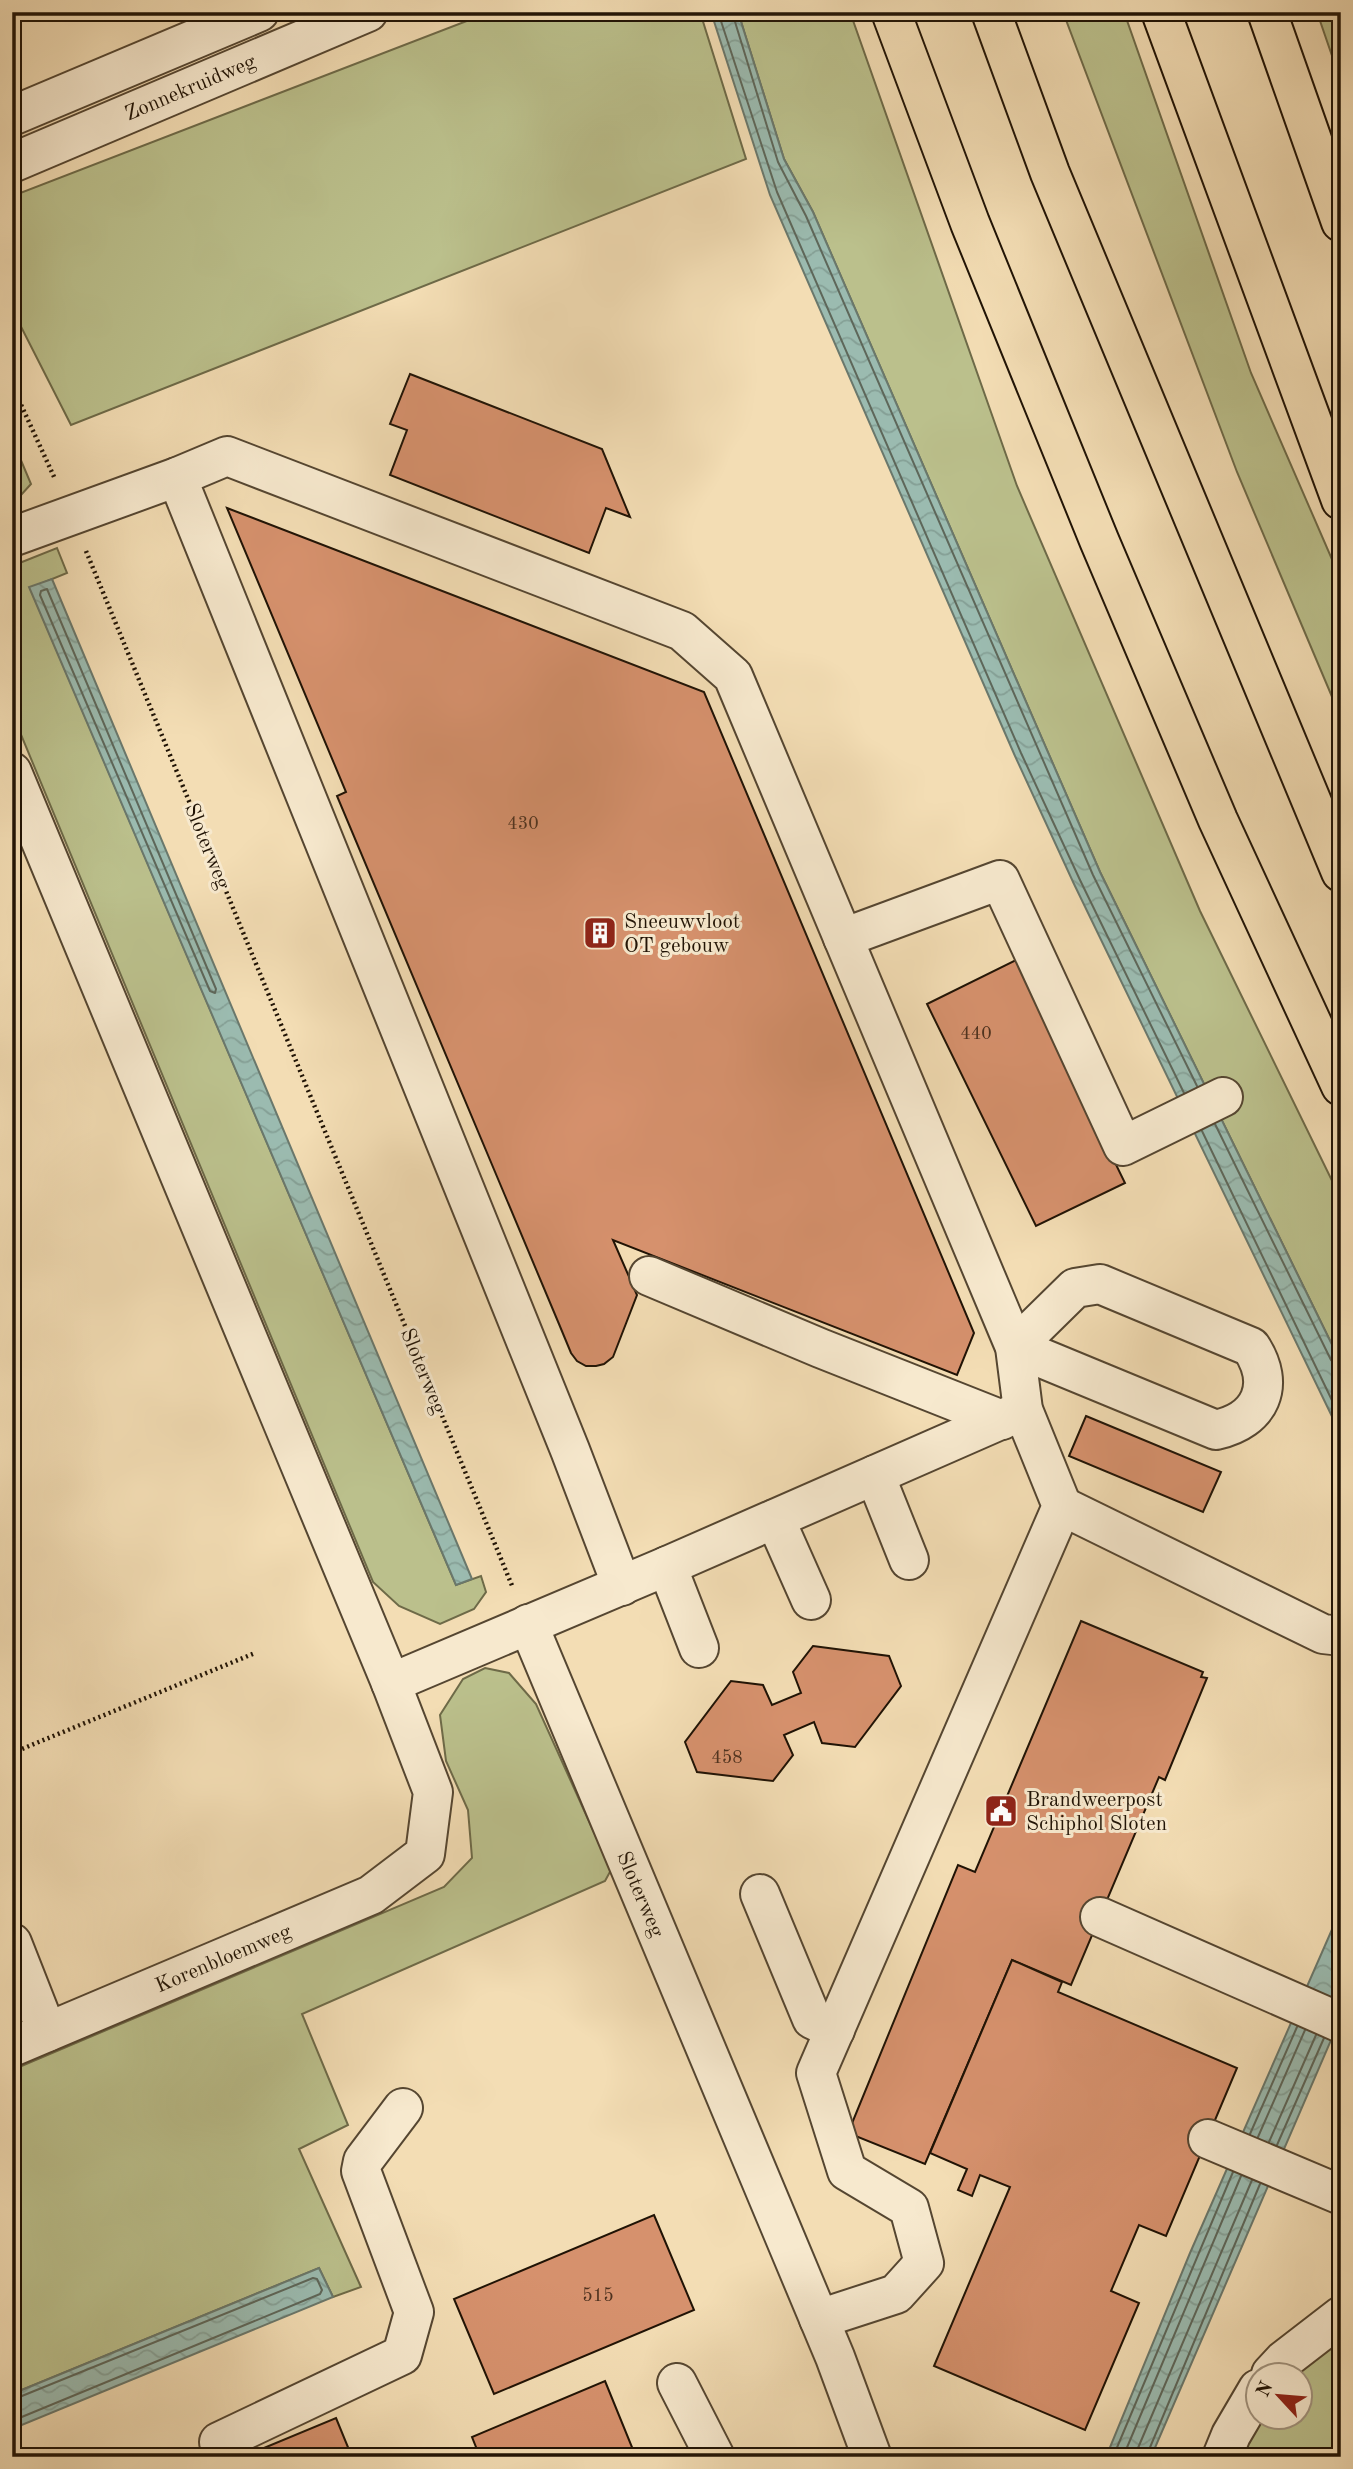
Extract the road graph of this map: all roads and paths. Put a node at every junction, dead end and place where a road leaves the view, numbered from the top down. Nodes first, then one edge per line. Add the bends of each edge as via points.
1 (259, 12) edge
2 (368, 12) edge
3 (891, 12) edge
4 (991, 12) edge
5 (1161, 12) edge
6 (1267, 12) edge
7 (12, 116) edge
8 (12, 163) edge
9 (1341, 222) edge
10 (12, 385) edge
11 (177, 477) junction
12 (1341, 500) edge
13 (71, 514) junction
14 (12, 537) edge
15 (12, 772) edge
16 (1341, 872) edge
17 (843, 938) junction
18 (1341, 1086) edge
19 (1223, 1097) dead end
20 (649, 1276) dead end
21 (1015, 1347) junction
22 (1013, 1415) junction
23 (875, 1475) junction
24 (1062, 1506) junction
25 (775, 1519) junction
26 (909, 1560) dead end
27 (667, 1566) junction
28 (622, 1586) junction
29 (811, 1600) dead end
30 (528, 1624) junction
31 (1340, 1636) edge
32 (699, 1648) dead end
33 (255, 1653) dead end
34 (391, 1683) junction
35 (12, 1753) edge
36 (760, 1894) dead end
37 (1100, 1917) dead end
38 (12, 1943) edge
39 (1341, 2023) edge
40 (835, 2030) junction
41 (47, 2032) junction
42 (12, 2047) edge
43 (403, 2108) dead end
44 (1208, 2139) dead end
45 (1326, 2189) edge
46 (1341, 2316) edge
47 (819, 2319) junction
48 (1284, 2360) edge
49 (677, 2383) dead end
50 (1244, 2413) edge
51 (870, 2456) edge
52 (225, 2457) edge
53 (715, 2457) edge
54 (1222, 2457) edge

1 - 7 street, Zonnekruidweg
2 - 8 street, Zonnekruidweg
3 - 18 highway via 970,223 1099,540 1217,820
4 - 16 highway via 1050,173
5 - 12 highway
6 - 9 highway
10 - 13 path, Sloterweg
11 - 13 street
11 - 17 street via 226,456 682,631 733,676
11 - 28 street
13 - 14 street
13 - 30 path, Sloterweg
15 - 34 street
17 - 19 street via 1000,880 1123,1146
17 - 21 street
20 - 22 street via 820,1348
21 - 21 street via 1216,1430 1246,1419 1262,1392 1260,1361 1251,1347 1100,1284 1075,1288
21 - 22 street
22 - 23 street
22 - 24 street
23 - 25 street
23 - 26 street
24 - 31 street via 1323,1634
24 - 40 street
25 - 27 street
25 - 29 street
27 - 28 street
27 - 32 street
28 - 30 street
30 - 34 street
30 - 47 street, Sloterweg
33 - 35 path
34 - 41 street, Korenbloemweg via 433,1792 425,1854 371,1895
36 - 40 street via 812,2019
37 - 39 street
38 - 41 street
40 - 47 street via 816,2073 847,2171 909,2208 924,2263 896,2294
41 - 42 street, Korenbloemweg
43 - 52 street via 362,2161 361,2171 414,2312 402,2355 219,2442
44 - 45 street
46 - 48 street
47 - 51 street, Sloterweg
49 - 53 street
50 - 54 street

